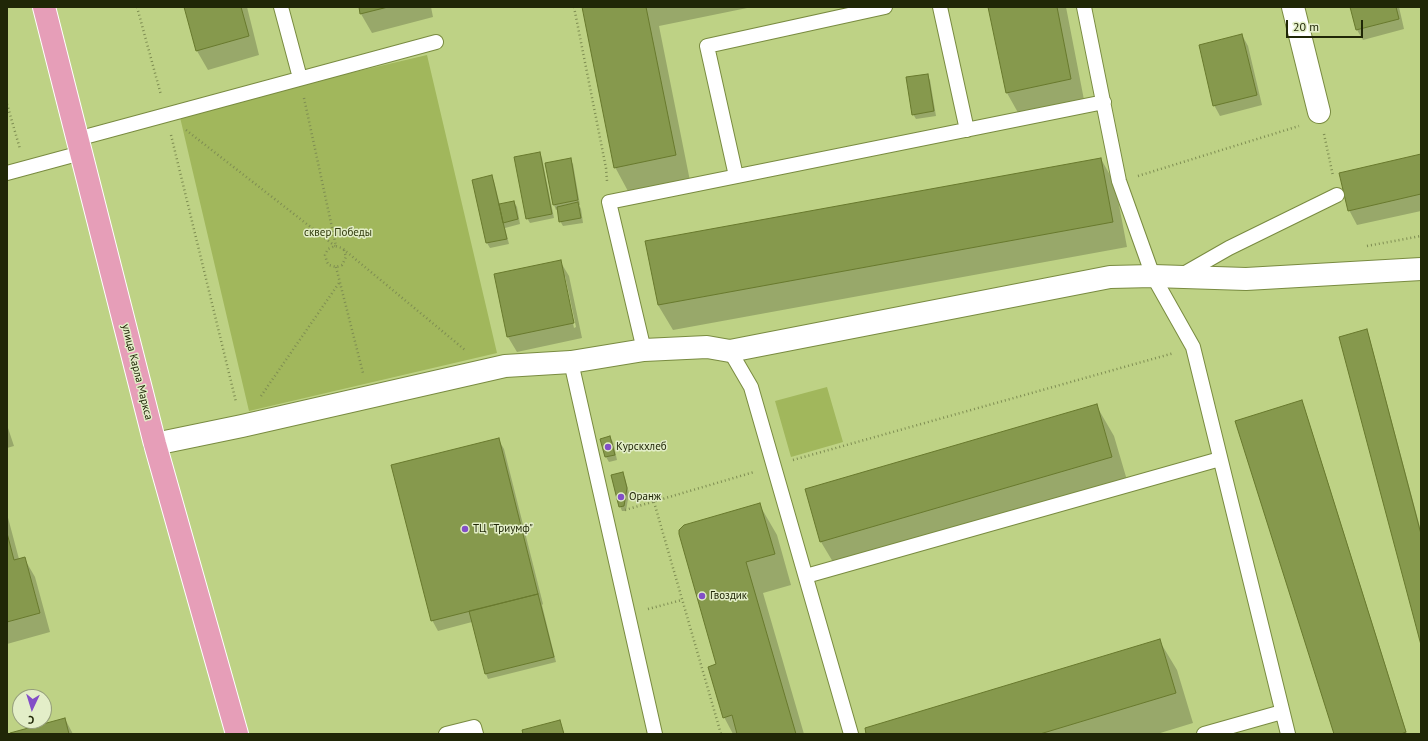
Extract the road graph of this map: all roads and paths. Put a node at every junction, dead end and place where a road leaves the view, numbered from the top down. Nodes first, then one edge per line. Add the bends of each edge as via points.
1 (44, 7) edge
2 (137, 7) edge
3 (282, 7) edge
4 (574, 7) edge
5 (885, 7) edge
6 (940, 7) edge
7 (1084, 7) edge
8 (1293, 7) edge
9 (436, 42) dead end
10 (300, 78) junction
11 (1104, 102) junction
12 (7, 104) edge
13 (166, 116) junction
14 (1316, 121) junction
15 (967, 130) junction
16 (79, 146) junction
17 (25, 169) junction
18 (7, 173) edge
19 (736, 176) junction
20 (1118, 181) junction
21 (1337, 195) joint
22 (609, 202) junction
23 (336, 246) junction
24 (344, 250) junction
25 (336, 267) junction
26 (1421, 269) edge
27 (1153, 276) junction
28 (1180, 276) junction
29 (339, 283) junction
30 (1193, 348) junction
31 (644, 350) junction
32 (730, 351) junction
33 (571, 362) junction
34 (489, 370) junction
35 (369, 397) junction
36 (242, 425) junction
37 (155, 444) junction
38 (1220, 459) junction
39 (775, 465) junction
40 (654, 502) junction
41 (606, 516) junction
42 (806, 576) junction
43 (682, 600) junction
44 (628, 615) junction
45 (1282, 712) junction
46 (238, 734) edge
47 (446, 734) edge
48 (476, 734) edge
49 (655, 734) edge
50 (720, 734) edge
51 (851, 734) edge
52 (1204, 734) edge
53 (1288, 734) edge

1 - 16 main road, улица Карла Маркса
2 - 13 path
3 - 10 lane
4 - 22 path via 606,168
5 - 19 lane via 707,46
6 - 15 lane
7 - 11 lane
8 - 14 street
9 - 10 lane
10 - 13 lane
10 - 23 path
11 - 15 lane
11 - 20 lane
12 - 17 path
13 - 16 lane
13 - 23 path
13 - 36 path
14 - 20 path
14 - 21 path
15 - 19 lane
16 - 17 lane
16 - 37 main road, улица Карла Маркса
17 - 18 lane
19 - 22 lane
20 - 27 lane
21 - 28 lane via 1229,248
22 - 31 lane
23 - 24 path
23 - 25 path via 328,249 325,255 326,262
24 - 25 path via 346,260
24 - 34 path
25 - 29 path
26 - 28 street via 1246,279
27 - 28 street
27 - 30 lane
27 - 32 street via 1110,277
29 - 35 path
29 - 36 path
30 - 38 lane
30 - 39 path
31 - 32 street via 707,347
31 - 33 street
32 - 39 lane via 751,387
33 - 34 street via 505,366
33 - 41 lane
34 - 35 street
35 - 36 street
36 - 37 street
37 - 46 main road, улица Карла Маркса
38 - 42 lane
38 - 45 lane
39 - 40 path
39 - 42 lane
40 - 41 path
40 - 43 path
41 - 44 lane
42 - 51 lane
43 - 44 path
43 - 50 path
44 - 49 lane
45 - 52 lane
45 - 53 lane
47 - 48 lane via 474,727

